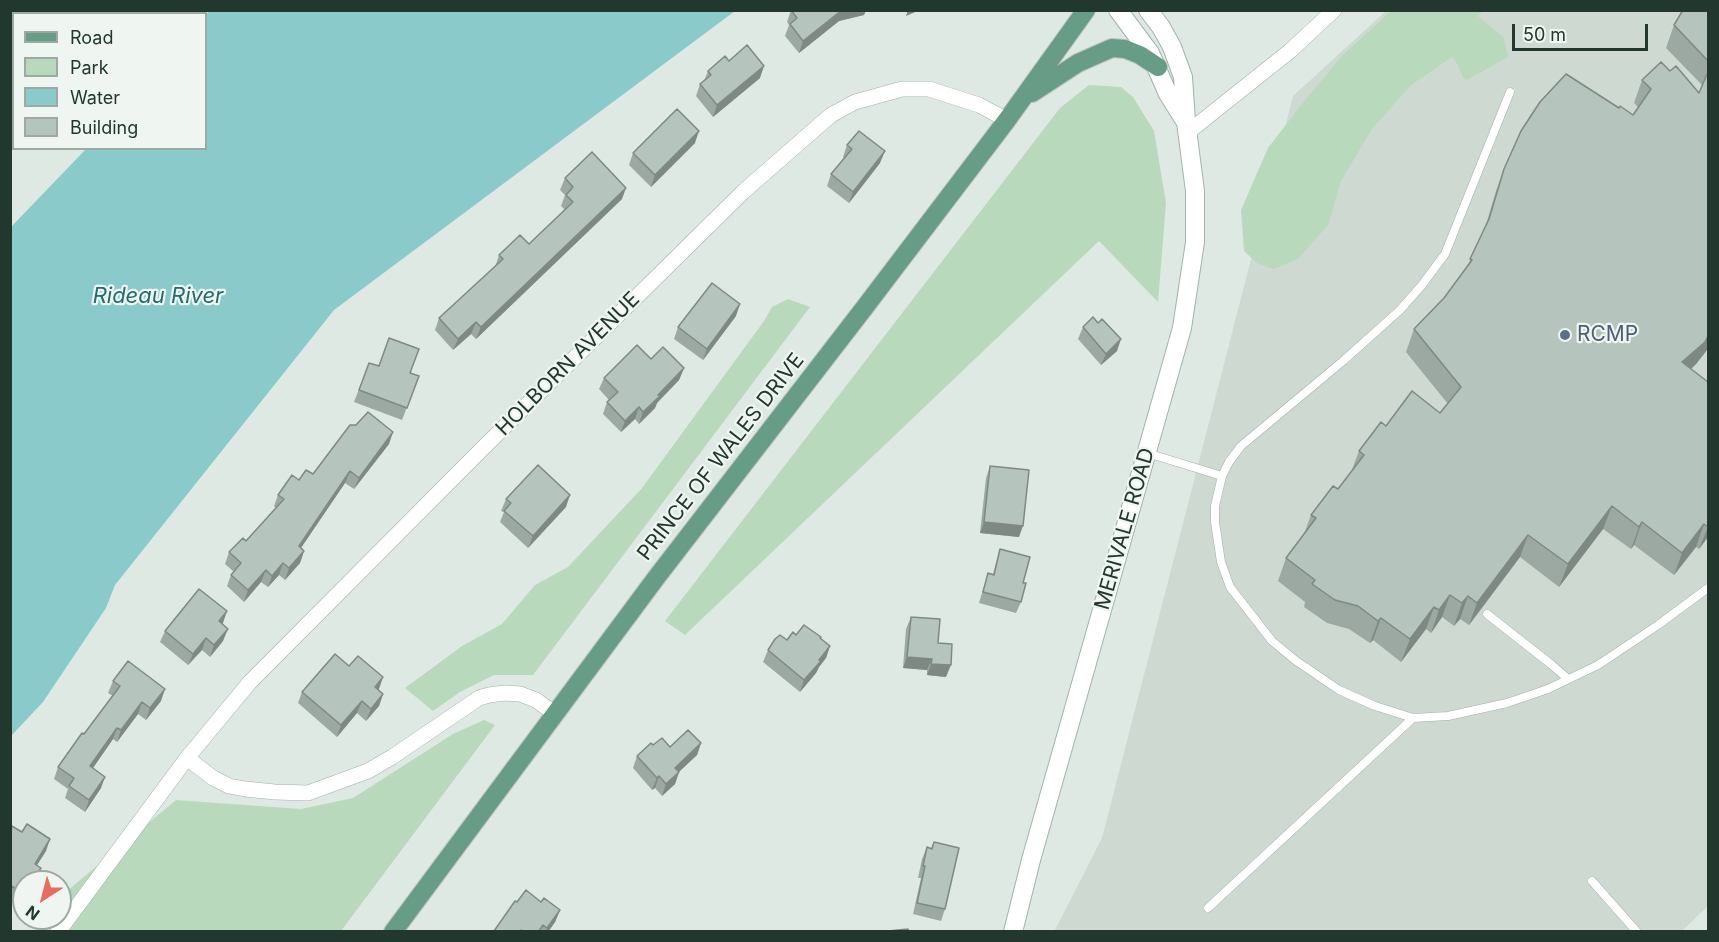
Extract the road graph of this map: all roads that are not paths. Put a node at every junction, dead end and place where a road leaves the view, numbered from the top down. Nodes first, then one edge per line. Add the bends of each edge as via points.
1 (1086, 10) edge
2 (1118, 10) edge
3 (1148, 10) edge
4 (1334, 10) edge
5 (1158, 68) junction
6 (1510, 92) dead end
7 (1012, 113) junction
8 (1186, 127) junction
9 (1147, 453) junction
10 (1222, 476) junction
11 (1708, 588) edge
12 (1486, 614) dead end
13 (1568, 680) junction
14 (555, 714) junction
15 (1413, 718) junction
16 (187, 758) junction
17 (1592, 881) dead end
18 (1208, 909) dead end
19 (58, 932) edge
20 (393, 932) edge
21 (1013, 932) edge
22 (1637, 932) edge

1 - 7 main road, PRINCE OF WALES DRIVE
2 - 5 main road, MERIVALE ROAD
3 - 8 main road, MERIVALE ROAD via 1180,66
4 - 8 street via 1290,51
5 - 7 main road via 1140,55 1112,48 1059,75
5 - 8 main road, MERIVALE ROAD
6 - 10 lane via 1445,254 1422,285 1392,318 1241,446
7 - 14 main road, PRINCE OF WALES DRIVE
7 - 16 street, HOLBORN AVENUE via 929,89 902,89 855,102 831,115 744,191 470,460 250,682
8 - 9 main road, MERIVALE ROAD via 1195,190 1195,242 1182,328
9 - 10 lane
9 - 21 main road, MERIVALE ROAD
10 - 15 lane via 1215,506 1221,562 1230,587 1254,619 1272,641 1339,690
11 - 13 lane via 1598,665
12 - 13 lane
13 - 15 lane via 1507,703 1448,716
14 - 16 street via 520,694 479,698 368,771 308,793 229,786
14 - 20 main road, PRINCE OF WALES DRIVE
15 - 18 lane
16 - 19 street, HOLBORN AVENUE
17 - 22 lane

